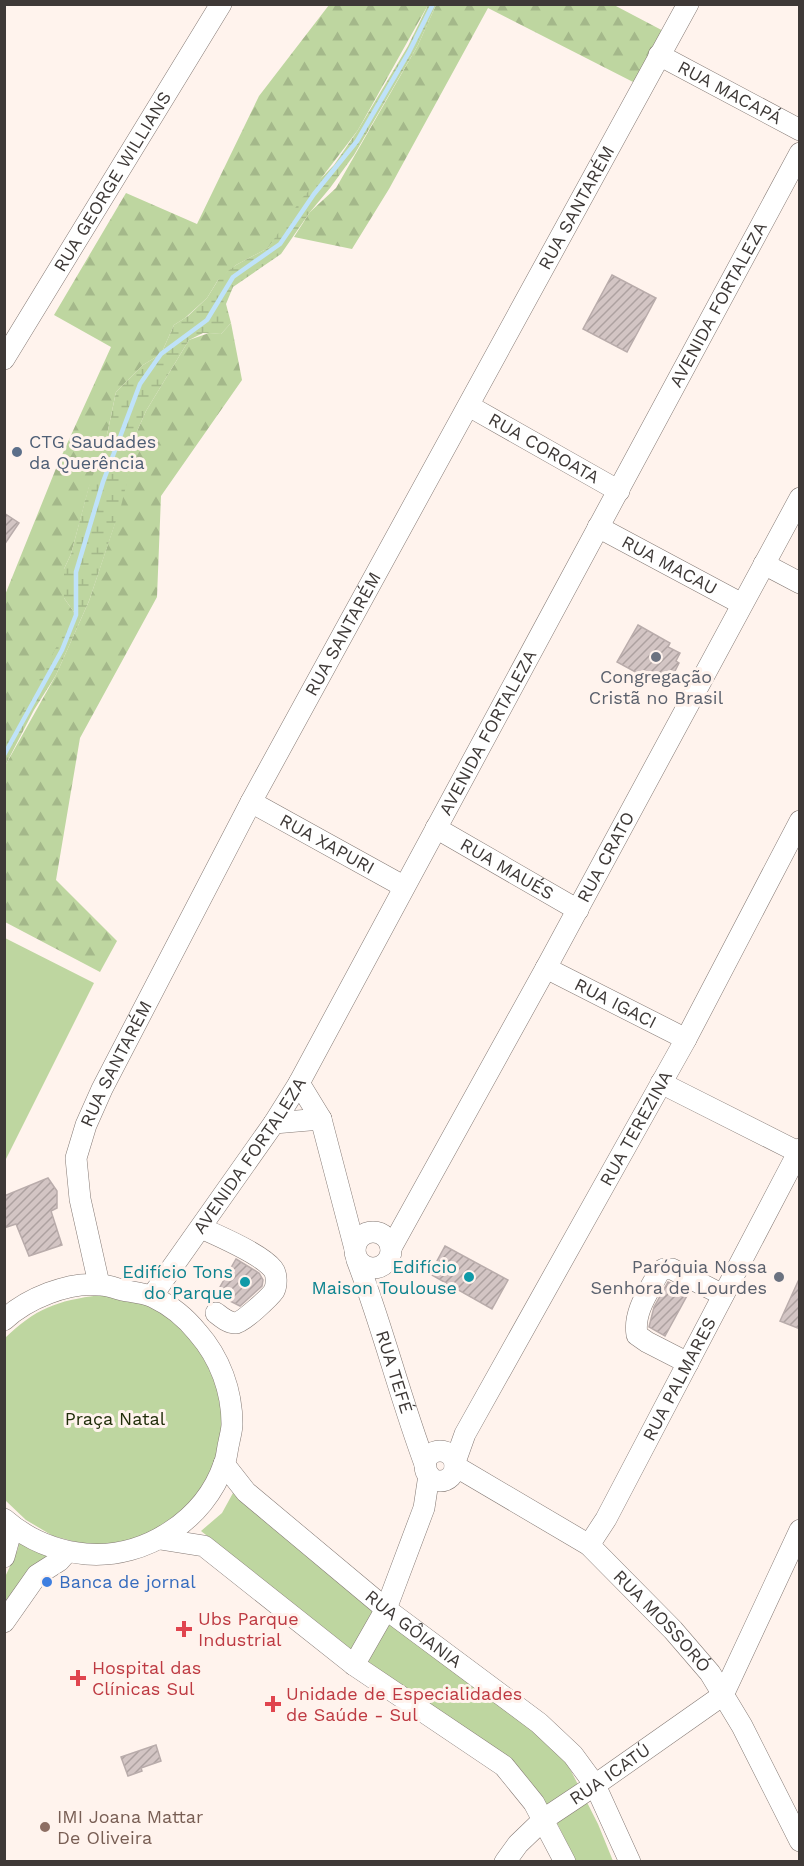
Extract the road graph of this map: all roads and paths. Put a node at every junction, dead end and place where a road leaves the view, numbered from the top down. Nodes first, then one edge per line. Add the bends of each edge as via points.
1 (221, 4) edge
2 (688, 4) edge
3 (659, 56) junction
4 (800, 130) edge
5 (800, 153) edge
6 (4, 359) edge
7 (469, 406) junction
8 (619, 491) junction
9 (800, 498) edge
10 (598, 527) junction
11 (764, 564) junction
12 (800, 583) edge
13 (742, 604) junction
14 (251, 802) junction
15 (800, 821) edge
16 (436, 828) junction
17 (404, 886) junction
18 (578, 910) junction
19 (546, 968) junction
20 (686, 1040) junction
21 (299, 1083) junction
22 (661, 1083) junction
23 (321, 1119) junction
24 (274, 1123) junction
25 (799, 1151) edge
26 (346, 1212) junction
27 (410, 1214) junction
28 (201, 1228) junction
29 (372, 1232) junction
30 (356, 1254) junction
31 (387, 1257) junction
32 (99, 1284) junction
33 (723, 1295) junction
34 (152, 1296) junction
35 (376, 1310) junction
36 (216, 1313) dead end
37 (6, 1316) edge
38 (687, 1363) junction
39 (224, 1464) junction
40 (441, 1465) junction
41 (4, 1521) edge
42 (800, 1530) edge
43 (160, 1539) junction
44 (589, 1545) junction
45 (67, 1552) junction
46 (4, 1557) edge
47 (386, 1608) junction
48 (4, 1622) edge
49 (354, 1665) junction
50 (723, 1695) junction
51 (595, 1785) junction
52 (544, 1819) junction
53 (800, 1841) edge
54 (505, 1862) edge
55 (565, 1862) edge
56 (630, 1862) edge

1 - 6 street, RUA GEORGE WILLIANS
2 - 3 street, RUA SANTARÉM
3 - 4 street, RUA MACAPÁ
3 - 7 street, RUA SANTARÉM
5 - 8 street, AVENIDA FORTALEZA
7 - 8 street, RUA COROATA
7 - 14 street, RUA SANTARÉM
8 - 10 street, AVENIDA FORTALEZA
9 - 11 street, RUA CRATO
10 - 13 street, RUA MACAU
10 - 16 street, AVENIDA FORTALEZA
11 - 12 street
11 - 13 street, RUA CRATO
13 - 18 street, RUA CRATO
14 - 17 street, RUA XAPURI
14 - 32 street, RUA SANTARÉM via 86,1125 76,1158 76,1175
15 - 20 street, RUA TEREZINA
16 - 17 street, AVENIDA FORTALEZA
16 - 18 street, RUA MAUÉS
17 - 21 street, AVENIDA FORTALEZA
18 - 19 street, RUA CRATO
19 - 20 street, RUA IGACI
19 - 27 street, RUA CRATO
20 - 22 street, RUA TEREZINA
21 - 23 street, RUA TEFÉ
21 - 24 street, AVENIDA FORTALEZA
22 - 25 street
22 - 40 street, RUA TEREZINA via 465,1434
23 - 24 street
23 - 26 street, RUA TEFÉ
24 - 28 street, AVENIDA FORTALEZA
25 - 33 street, RUA PALMARES
26 - 29 street
26 - 30 street, RUA TEFÉ
27 - 29 street
27 - 31 street, RUA CRATO
28 - 34 street, AVENIDA FORTALEZA
28 - 36 street via 266,1263 277,1278 274,1290 243,1320 228,1321
29 - 30 street via 359,1239
29 - 31 street via 386,1237
30 - 31 street via 371,1268
30 - 35 street, RUA TEFÉ
31 - 35 street, RUA TEFÉ
32 - 34 street
32 - 37 street via 67,1287
33 - 38 street, RUA PALMARES
33 - 38 street via 672,1269 658,1272 638,1314 638,1335
34 - 39 street via 186,1318 212,1349 220,1367 227,1385 232,1425
35 - 40 street, RUA TEFÉ via 414,1434
38 - 44 street, RUA PALMARES
39 - 43 street via 209,1494 188,1520
39 - 47 street, RUA GÔIANIA via 246,1492
40 - 44 street, RUA MOSSORÓ
40 - 47 street, RUA TEREZINA
41 - 45 street via 40,1543
41 - 46 street via 11,1532
42 - 50 street
43 - 45 street via 130,1550 99,1555
43 - 49 street via 204,1546
44 - 50 street, RUA MOSSORÓ via 673,1630 710,1673
45 - 48 street via 59,1562 37,1575
47 - 49 street, RUA TEREZINA
47 - 51 street, RUA GÔIANIA via 539,1722 573,1755
49 - 52 street via 504,1766
50 - 51 street, RUA ICATÚ
50 - 53 street, RUA MOSSORÓ
51 - 52 street, RUA ICATÚ
51 - 56 street, RUA GÔIANIA
52 - 54 street, RUA ICATÚ
52 - 55 street

